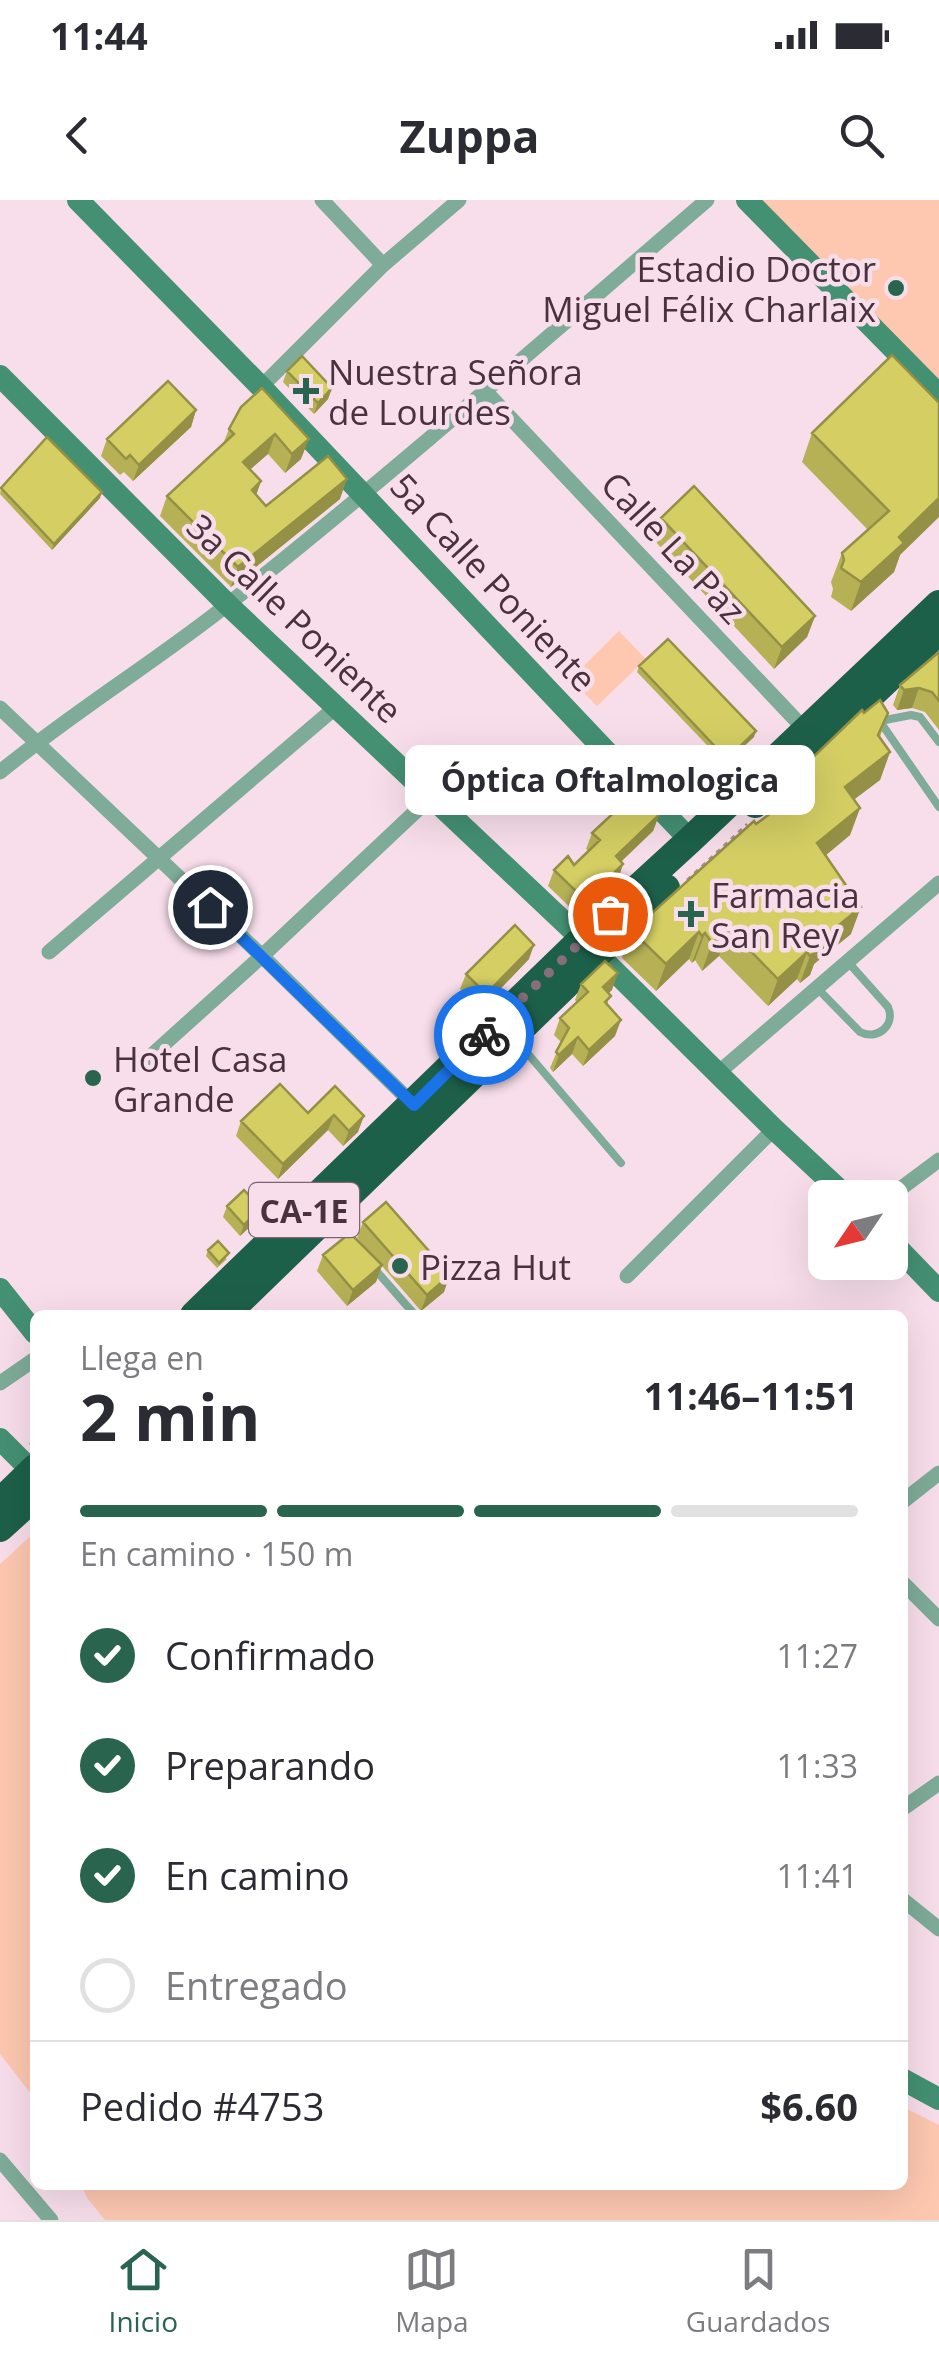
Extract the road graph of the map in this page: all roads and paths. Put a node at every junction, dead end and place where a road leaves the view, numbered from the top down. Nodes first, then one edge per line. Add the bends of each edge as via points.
1 (78, 200) edge
2 (322, 200) edge
3 (459, 200) edge
4 (707, 200) edge
5 (747, 200) edge
6 (383, 265) junction
7 (0, 376) edge
8 (261, 387) junction
9 (485, 391) junction
10 (939, 394) edge
11 (363, 494) junction
12 (228, 604) junction
13 (939, 604) edge
14 (939, 631) edge
15 (336, 706) junction
16 (0, 708) edge
17 (873, 711) junction
18 (812, 737) junction
19 (939, 742) edge
20 (35, 743) junction
21 (0, 772) edge
22 (430, 798) junction
23 (939, 807) edge
24 (690, 840) junction
25 (159, 857) junction
26 (939, 884) edge
27 (590, 946) junction
28 (49, 952) dead end
29 (262, 956) junction
30 (848, 962) junction
31 (818, 988) junction
32 (515, 1034) junction
33 (143, 1063) dead end
34 (718, 1072) junction
35 (421, 1112) junction
36 (774, 1128) junction
37 (939, 1160) edge
38 (620, 1163) dead end
39 (829, 1180) edge
40 (908, 1183) edge
41 (329, 1213) junction
42 (908, 1259) edge
43 (626, 1276) dead end
44 (0, 1290) edge
45 (939, 1292) edge
46 (200, 1310) edge
47 (230, 1310) edge
48 (411, 1310) edge
49 (30, 1327) edge
50 (30, 1362) edge
51 (0, 1383) edge
52 (0, 1438) edge
53 (30, 1472) edge
54 (939, 1473) edge
55 (30, 1480) edge
56 (30, 1483) edge
57 (908, 1497) edge
58 (0, 1502) edge
59 (0, 1528) edge
60 (908, 1588) edge
61 (939, 1619) edge
62 (939, 1783) edge
63 (908, 1805) edge
64 (908, 1905) edge
65 (939, 1929) edge
66 (908, 2081) edge
67 (937, 2096) edge
68 (0, 2160) edge
69 (51, 2220) edge

1 - 8 street, 5a Calle Poniente
2 - 6 street
3 - 6 street
4 - 9 street
5 - 10 street
6 - 8 street
7 - 12 street, 3a Calle Poniente
8 - 11 street, 5a Calle Poniente
9 - 11 street
9 - 18 street, Calle La Paz
11 - 12 street
11 - 24 street, 5a Calle Poniente
12 - 15 street, 3a Calle Poniente
12 - 20 street
13 - 18 highway, CA-1E
14 - 17 highway, CA-1E
15 - 22 street, 3a Calle Poniente
15 - 25 street
16 - 20 street
17 - 18 highway, CA-1E
17 - 19 lane via 920,717
17 - 23 lane
18 - 24 highway, CA-1E
18 - 27 highway, CA-1E
20 - 21 street
20 - 25 street
22 - 27 street, 3a Calle Poniente
22 - 29 street
24 - 27 highway, CA-1E
25 - 28 street
25 - 29 street
26 - 30 street
27 - 32 highway, CA-1E
27 - 34 street, 3a Calle Poniente
27 - 35 highway, CA-1E
29 - 33 street
29 - 35 street
30 - 31 street
30 - 31 lane via 888,1007 892,1016 884,1029 860,1032
31 - 34 street
32 - 35 highway, CA-1E
32 - 38 lane
34 - 36 street, 3a Calle Poniente
35 - 41 highway, CA-1E
35 - 46 highway, CA-1E
36 - 39 street, 3a Calle Poniente
36 - 43 street
37 - 40 street
41 - 47 highway, CA-1E
41 - 48 lane
42 - 45 street
44 - 49 street
50 - 51 street
52 - 53 street
54 - 57 street
55 - 58 highway
56 - 59 highway
60 - 61 street
62 - 63 street
64 - 65 street
66 - 67 street
68 - 69 street

